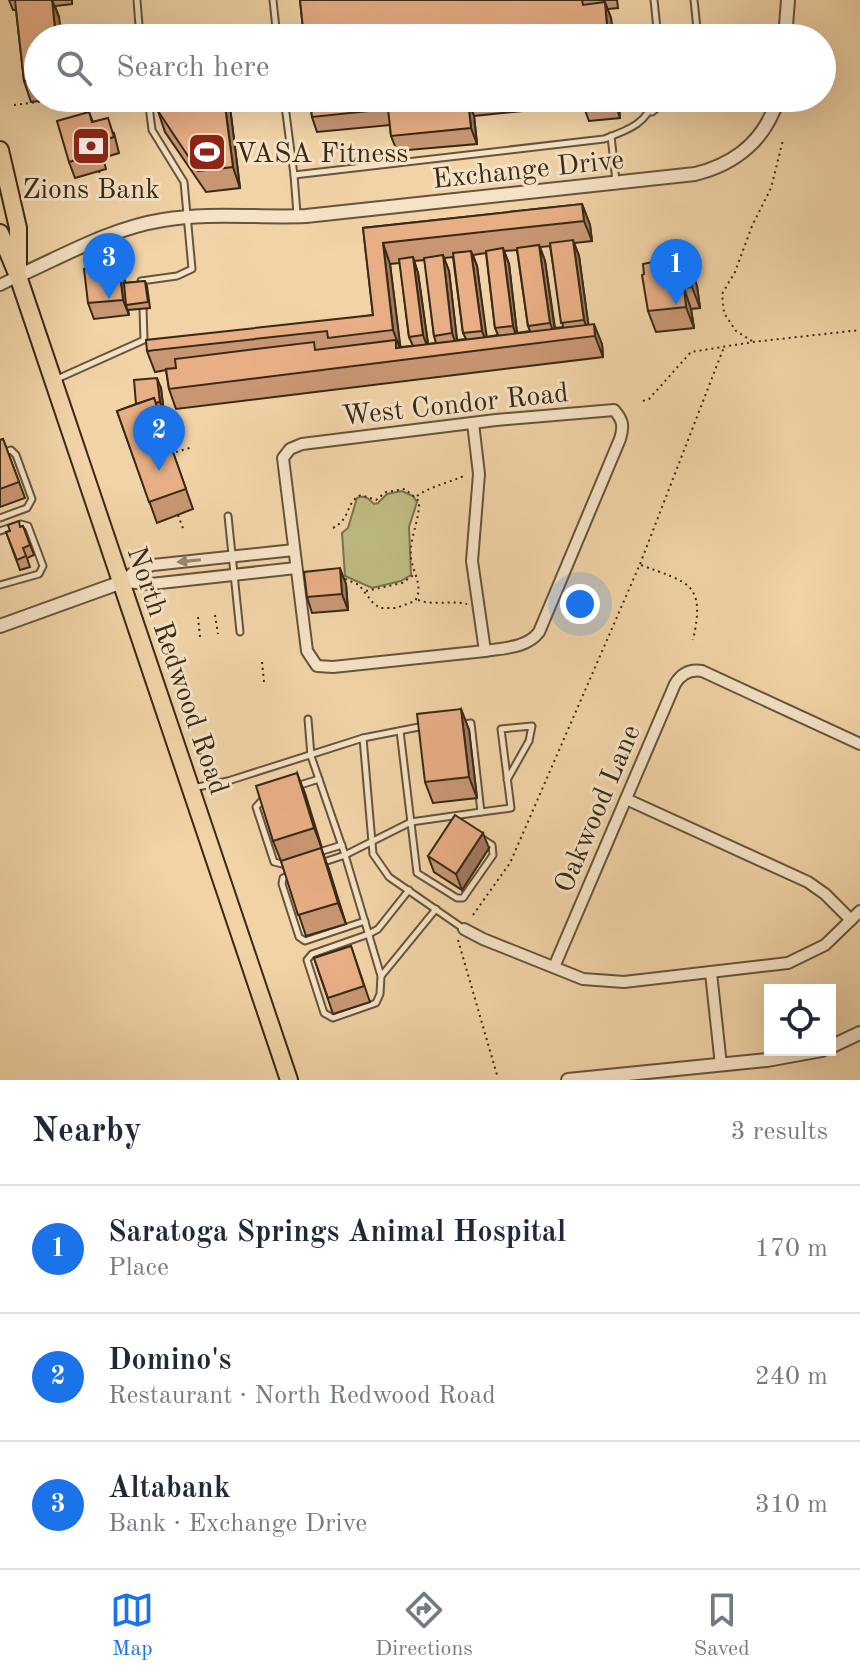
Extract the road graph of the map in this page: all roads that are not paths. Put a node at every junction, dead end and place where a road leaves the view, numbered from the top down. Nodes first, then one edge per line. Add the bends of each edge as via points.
1 (137, 0) edge
2 (273, 0) edge
3 (654, 0) edge
4 (694, 0) edge
5 (788, 0) edge
6 (139, 24) edge
7 (276, 24) edge
8 (657, 24) edge
9 (697, 24) edge
10 (786, 24) edge
11 (150, 112) edge
12 (286, 112) edge
13 (651, 112) edge
14 (654, 112) edge
15 (773, 112) edge
16 (650, 115) junction
17 (611, 136) junction
18 (0, 150) edge
19 (294, 175) junction
20 (616, 182) junction
21 (297, 216) junction
22 (188, 217) junction
23 (0, 233) edge
24 (18, 276) junction
25 (0, 285) edge
26 (141, 287) edge
27 (143, 308) edge
28 (52, 381) junction
29 (473, 423) junction
30 (0, 453) edge
31 (228, 516) dead end
32 (0, 518) edge
33 (0, 531) edge
34 (294, 550) junction
35 (234, 557) junction
36 (296, 568) junction
37 (235, 575) junction
38 (122, 582) junction
39 (0, 585) edge
40 (0, 626) edge
41 (240, 632) dead end
42 (485, 651) junction
43 (308, 719) dead end
44 (456, 724) edge
45 (428, 726) edge
46 (400, 731) junction
47 (363, 738) junction
48 (860, 744) edge
49 (311, 756) junction
50 (319, 779) junction
51 (507, 780) junction
52 (191, 788) junction
53 (291, 788) edge
54 (277, 793) edge
55 (626, 799) junction
56 (481, 812) junction
57 (464, 814) junction
58 (411, 822) junction
59 (467, 829) edge
60 (479, 837) edge
61 (372, 842) junction
62 (342, 845) junction
63 (312, 854) edge
64 (345, 855) junction
65 (297, 859) edge
66 (317, 865) edge
67 (303, 870) edge
68 (409, 890) junction
69 (436, 909) junction
70 (860, 911) edge
71 (851, 920) junction
72 (365, 921) junction
73 (369, 934) junction
74 (461, 934) joint
75 (554, 967) junction
76 (711, 973) junction
77 (381, 976) junction
78 (860, 1033) edge
79 (836, 1044) edge
80 (789, 1056) edge
81 (721, 1065) junction
82 (289, 1080) edge
83 (568, 1080) edge

1 - 6 lane
2 - 7 lane
3 - 8 lane
4 - 9 lane
5 - 10 street
11 - 22 lane via 152,130 184,182
12 - 19 lane
13 - 16 lane
14 - 16 lane
15 - 20 street, Exchange Drive via 759,136 722,166
16 - 17 lane via 631,130
17 - 19 lane
17 - 20 lane
18 - 24 main road via 18,228
19 - 21 lane
20 - 21 street, Exchange Drive
21 - 22 street, Exchange Drive
22 - 24 street, Exchange Drive via 128,229
22 - 26 lane via 192,269 141,281
23 - 24 main road
24 - 25 street
24 - 28 main road, North Redwood Road
27 - 28 lane via 144,340
28 - 38 main road, North Redwood Road
29 - 34 street, West Condor Road via 290,449 283,458
29 - 42 street via 479,474 472,561
29 - 42 street, West Condor Road via 614,410 623,428 539,632 533,640
30 - 32 lane via 11,450 16,455 32,499 27,508
31 - 35 lane
33 - 39 lane via 28,526 43,566 39,574
34 - 35 street
34 - 36 street
35 - 37 lane
35 -> 38 street via 153,565
36 - 37 street
36 - 42 street via 307,651 317,666
37 - 38 street
37 - 41 lane
38 - 40 street
38 - 52 main road, North Redwood Road
43 - 49 lane
44 - 56 lane via 471,723
45 - 46 lane
46 - 47 lane
46 - 58 lane
47 - 49 lane
47 - 61 lane
48 - 55 street, Oakwood Lane via 702,671 687,672 675,684
49 - 50 lane
49 - 52 lane
50 - 53 lane
50 - 62 lane
51 - 51 lane via 501,729 532,726 529,741
51 - 56 lane via 511,808
52 - 82 main road, North Redwood Road
54 - 65 lane via 262,798 256,807 274,862
55 - 71 street via 808,882
55 - 75 street, Oakwood Lane
56 - 57 lane
57 - 58 lane
57 - 59 lane
58 - 60 lane via 417,873 457,898 463,898 493,855 492,845
58 - 61 lane
61 - 64 lane
61 - 68 lane via 373,854 389,877
62 - 63 lane
62 - 64 lane
64 - 66 lane
64 - 72 lane
67 - 72 lane via 283,878 282,884 299,937 314,939
68 - 69 lane
68 - 73 lane
69 - 74 lane
69 - 77 lane
70 - 71 street
71 - 76 street via 825,945 799,959
72 - 73 lane
73 - 77 lane
73 - 77 lane via 307,960 324,1013 333,1018 376,1003
74 - 75 street
75 - 76 street via 609,983
76 - 81 street
78 - 79 street
80 - 81 street
81 - 83 street

